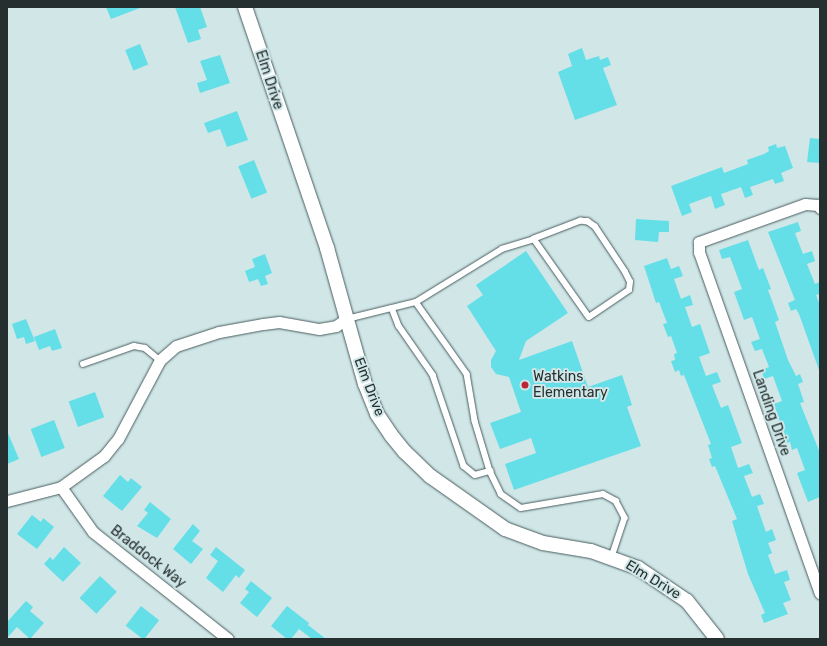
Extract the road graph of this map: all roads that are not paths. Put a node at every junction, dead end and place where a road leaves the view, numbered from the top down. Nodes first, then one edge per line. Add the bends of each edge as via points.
1 (245, 7) edge
2 (819, 206) edge
3 (534, 239) junction
4 (416, 302) junction
5 (392, 308) junction
6 (346, 319) junction
7 (160, 360) junction
8 (83, 364) dead end
9 (490, 471) junction
10 (61, 487) junction
11 (7, 501) edge
12 (612, 558) junction
13 (820, 593) edge
14 (228, 639) edge
15 (717, 639) edge

1 - 6 street, Elm Drive via 327,248
2 - 13 street, Landing Drive via 805,204 699,242 699,252
3 - 3 lane via 589,317 629,290 630,282 625,272 588,222 581,221
3 - 4 lane via 502,249
4 - 5 lane
4 - 9 lane via 467,374 475,421
5 - 6 lane
5 - 9 lane via 398,326 433,375 464,466 475,475
6 - 7 street via 336,326 319,329 279,322 219,332 176,346
6 - 12 street, Elm Drive via 365,384 377,414 404,452 430,476 466,503 521,536
7 - 8 lane via 145,348 134,346
7 - 10 street via 118,439 104,456
9 - 12 lane via 501,494 521,508 603,494 616,501 625,518
10 - 11 street
10 - 14 street, Braddock Way via 93,532
12 - 15 street, Elm Drive via 638,568 687,601

